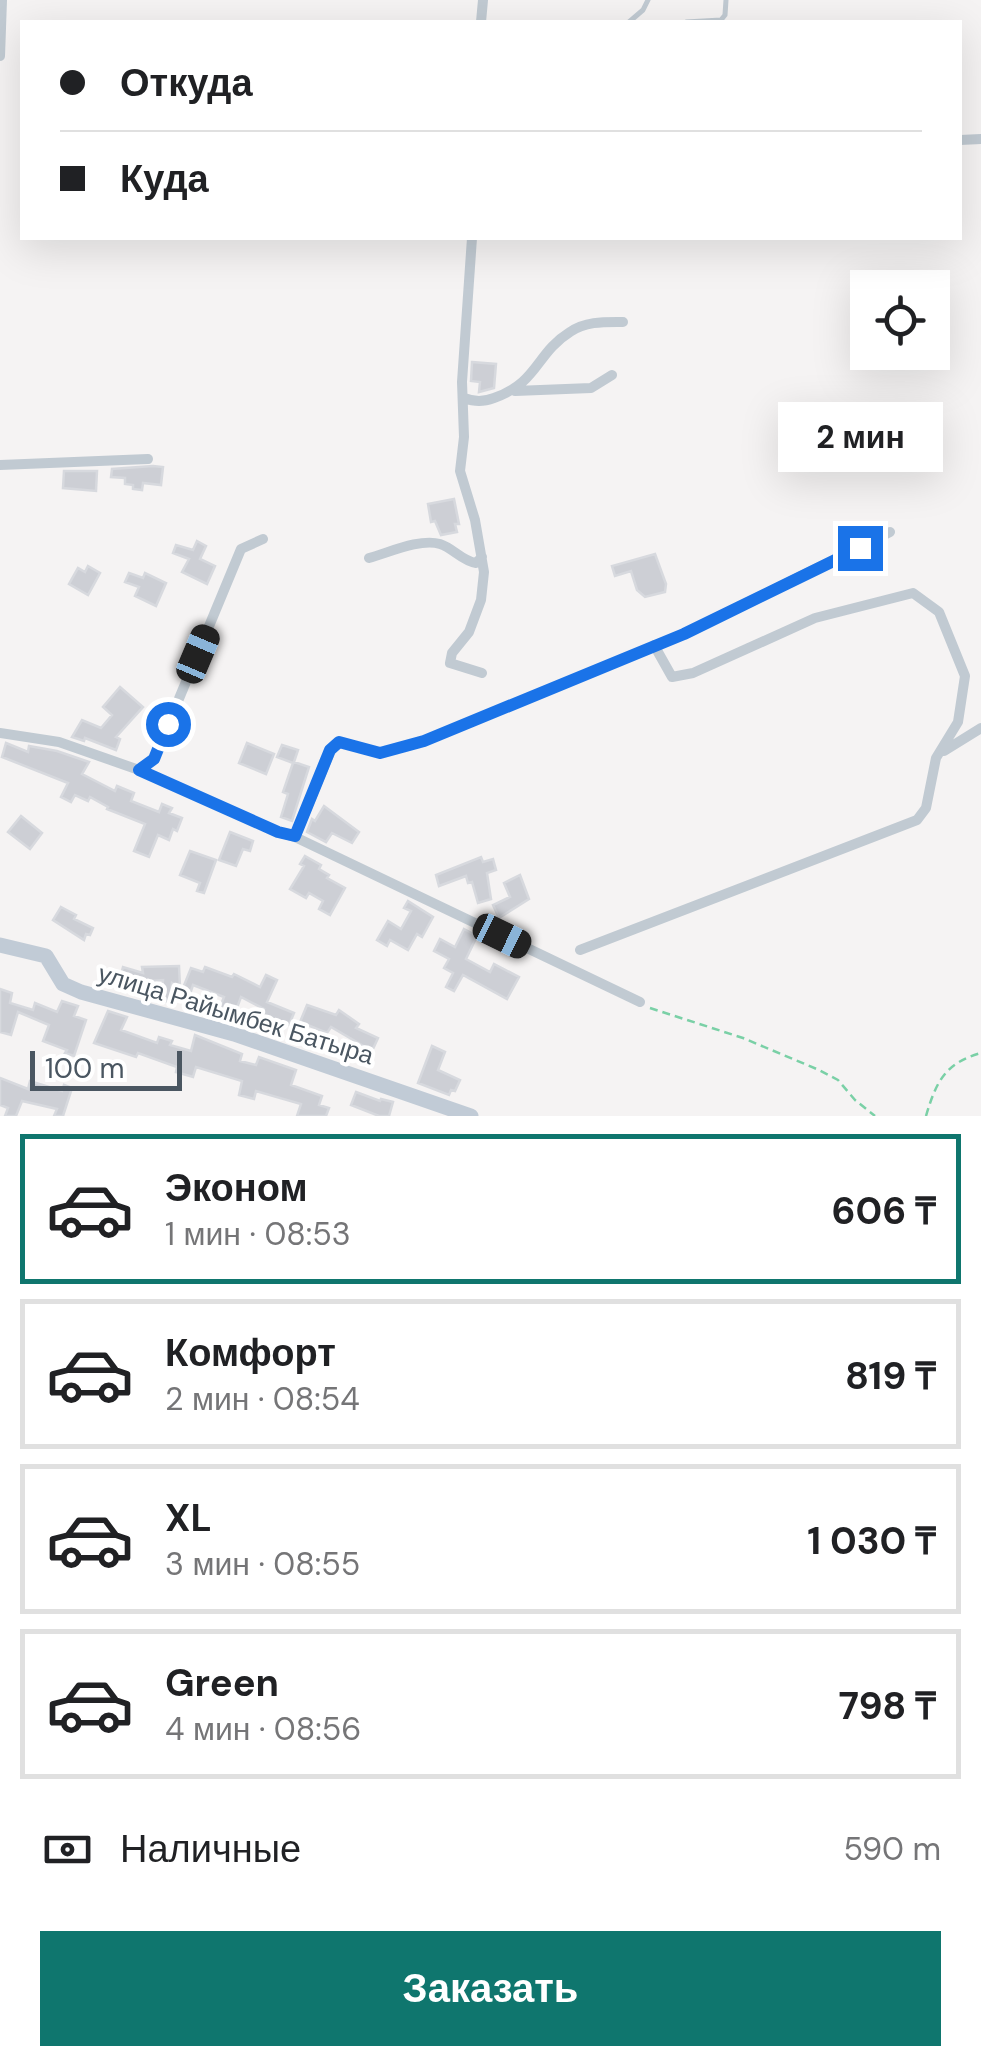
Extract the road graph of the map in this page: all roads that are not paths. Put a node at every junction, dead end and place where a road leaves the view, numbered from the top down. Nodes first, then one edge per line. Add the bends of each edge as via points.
1 (2, 0) edge
2 (648, 0) edge
3 (631, 20) edge
4 (0, 56) edge
5 (472, 240) edge
6 (623, 322) dead end
7 (612, 375) dead end
8 (514, 391) junction
9 (464, 398) junction
10 (148, 458) dead end
11 (0, 465) edge
12 (890, 532) dead end
13 (262, 539) dead end
14 (482, 557) junction
15 (368, 558) dead end
16 (654, 645) junction
17 (482, 673) dead end
18 (981, 728) edge
19 (0, 733) edge
20 (941, 753) junction
21 (139, 770) junction
22 (295, 836) junction
23 (0, 945) edge
24 (580, 950) dead end
25 (640, 1002) road end
26 (470, 1116) edge

1 - 4 street
2 - 3 lane
5 - 9 street
6 - 8 street via 570,331
7 - 8 street via 591,388
8 - 9 street via 485,401
9 - 14 street via 460,472
10 - 11 street
12 - 16 street
13 - 21 street via 241,549 154,759
14 - 15 street via 468,562 438,544
14 - 17 street via 481,600 450,664
16 - 20 street via 672,677 693,673 815,618 913,593 938,612 966,676 958,722
16 - 22 street via 391,752 339,742
18 - 20 street
19 - 21 street via 60,742
20 - 24 street via 917,820
21 - 22 street
22 - 25 street
23 - 26 street, улица Райымбек Батыра via 46,956 63,984 81,992 234,1034

